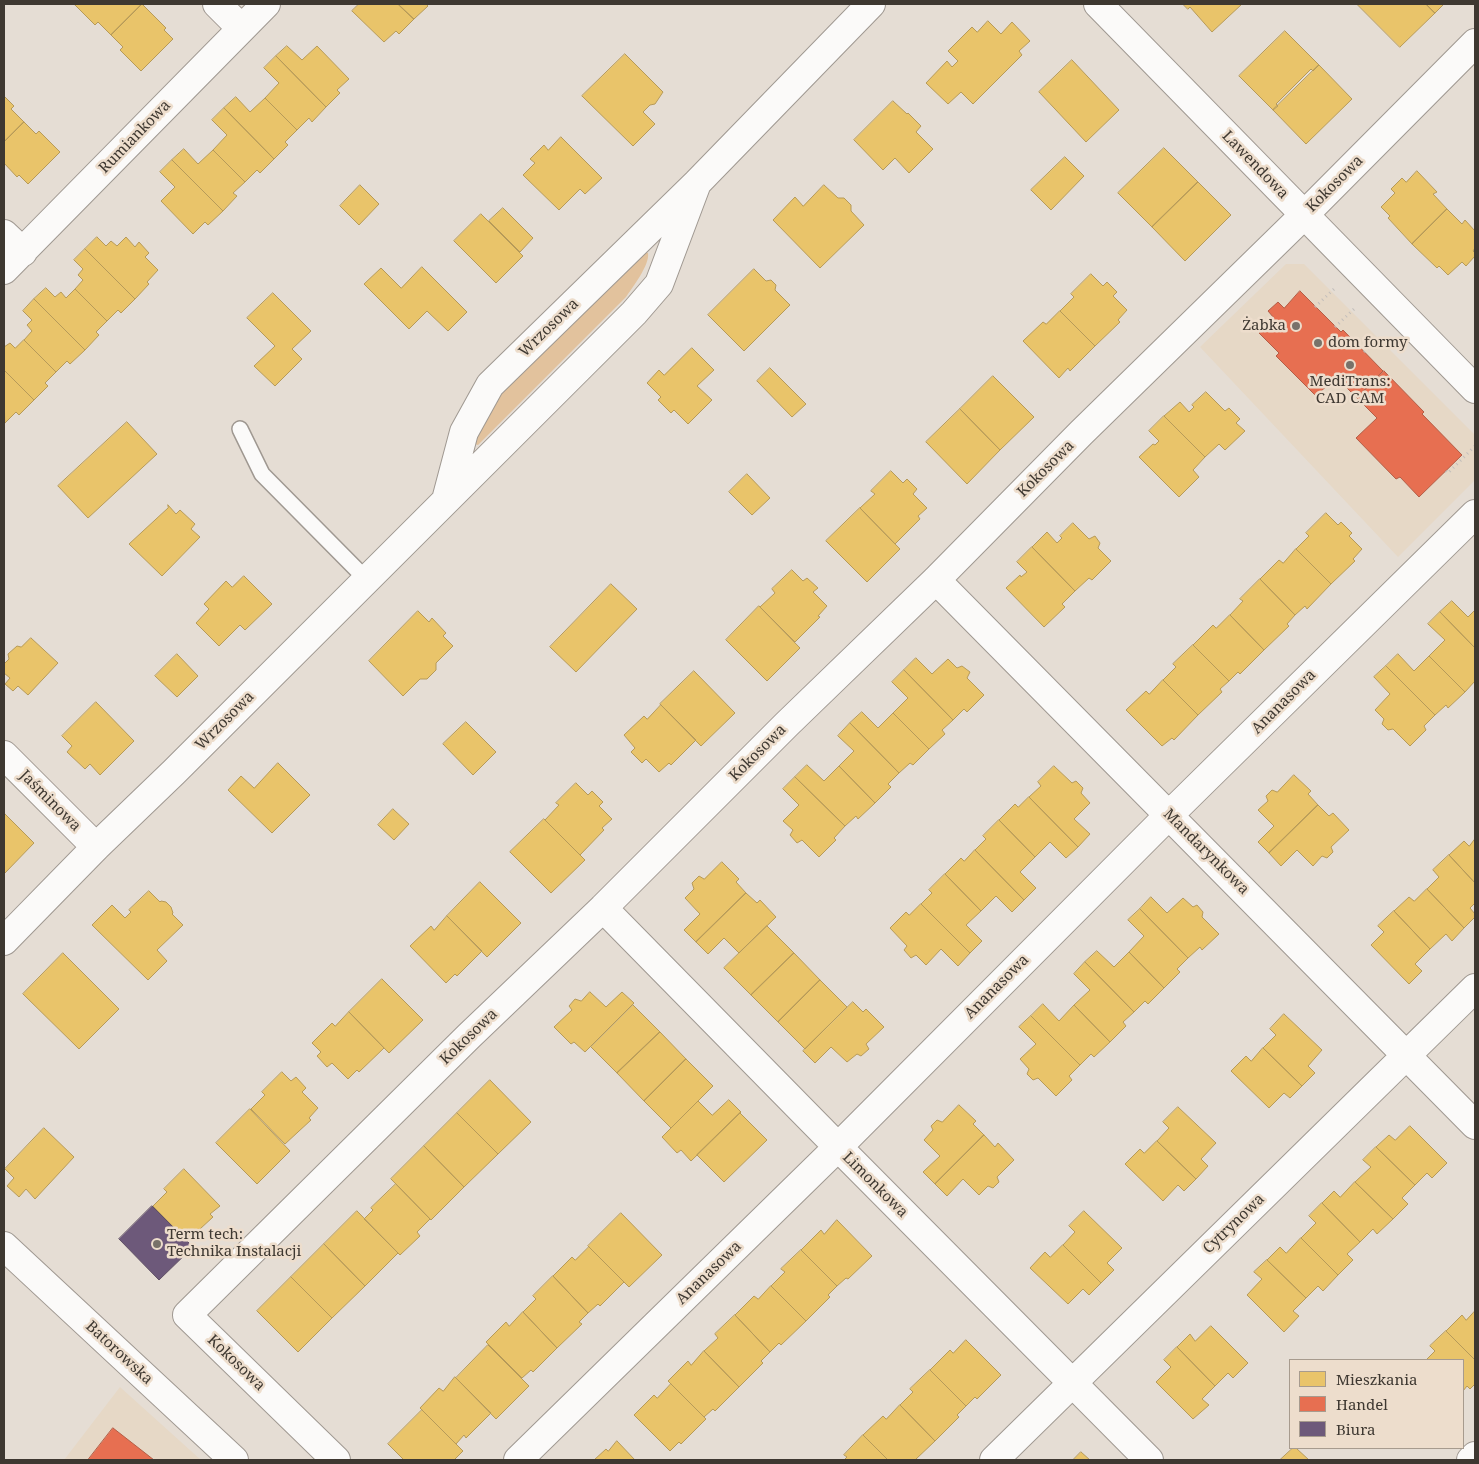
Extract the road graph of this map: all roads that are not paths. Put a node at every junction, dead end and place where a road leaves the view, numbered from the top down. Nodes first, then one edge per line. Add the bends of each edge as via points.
1 (217, 4) edge
2 (266, 4) edge
3 (871, 4) edge
4 (1098, 4) edge
5 (241, 28) junction
6 (1475, 43) edge
7 (697, 184) junction
8 (1304, 215) junction
9 (13, 242) edge
10 (4, 270) edge
11 (1475, 389) edge
12 (240, 428) dead end
13 (445, 501) junction
14 (1475, 514) edge
15 (367, 580) junction
16 (936, 580) junction
17 (4, 754) edge
18 (1169, 815) junction
19 (96, 847) junction
20 (603, 908) junction
21 (4, 941) edge
22 (1475, 988) edge
23 (1406, 1055) junction
24 (1475, 1126) edge
25 (838, 1147) junction
26 (4, 1246) edge
27 (1072, 1383) junction
28 (1475, 1456) edge
29 (234, 1460) edge
30 (336, 1460) edge
31 (518, 1460) edge
32 (994, 1460) edge
33 (1150, 1460) edge
34 (1471, 1460) edge

1 - 5 street
2 - 5 street, Rumiankowa
3 - 7 street, Wrzosowa
4 - 8 street, Lawendowa
5 - 9 street, Rumiankowa
6 - 8 street, Kokosowa
7 - 13 street, Wrzosowa via 658,284 634,313
7 - 13 street, Wrzosowa via 490,385 464,432
8 - 11 street, Lawendowa
8 - 16 street, Kokosowa
9 - 10 street, Rumiankowa
12 - 15 lane via 262,474
13 - 15 street, Wrzosowa
14 - 18 street, Ananasowa
15 - 19 street, Wrzosowa
16 - 18 street, Mandarynkowa
16 - 20 street, Kokosowa
17 - 19 street, Jaśminowa
18 - 23 street, Mandarynkowa
18 - 25 street, Ananasowa
19 - 21 street, Wrzosowa
20 - 25 street, Limonkowa
20 - 30 street, Kokosowa via 187,1316
22 - 23 street, Cytrynowa
23 - 24 street, Mandarynkowa
23 - 27 street, Cytrynowa
25 - 27 street, Limonkowa
25 - 31 street, Ananasowa
26 - 29 street, Batorowska
27 - 32 street, Cytrynowa
27 - 33 street, Limonkowa
28 - 34 street

